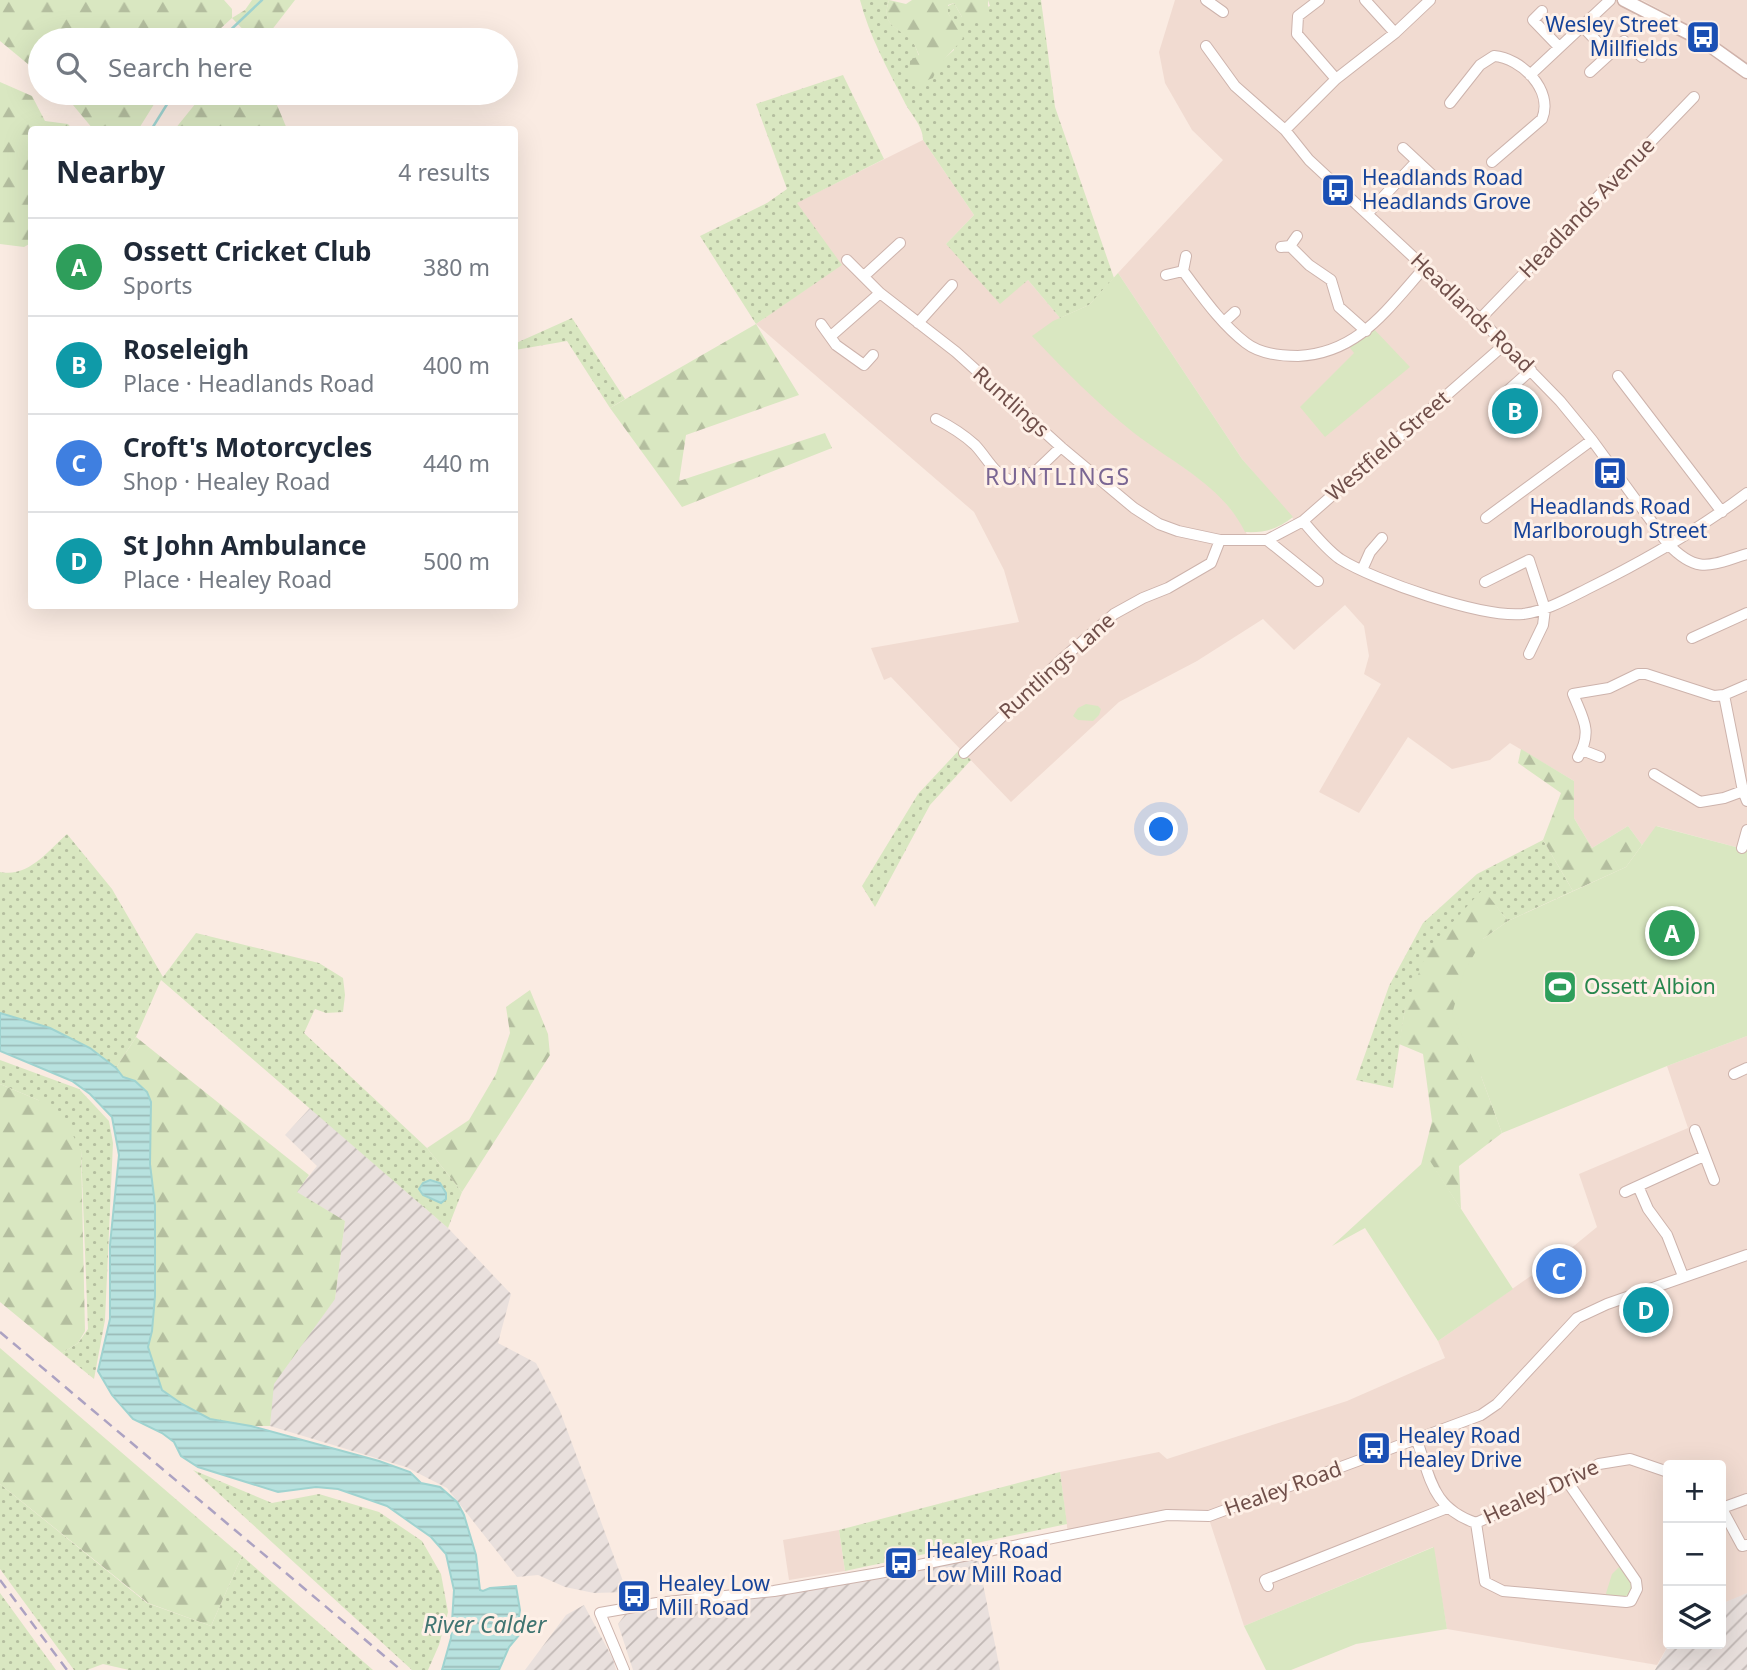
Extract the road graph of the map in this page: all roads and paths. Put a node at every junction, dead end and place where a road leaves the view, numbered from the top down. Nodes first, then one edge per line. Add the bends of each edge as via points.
1 (1319, 0) edge
2 (1365, 0) edge
3 (1430, 0) edge
4 (1610, 0) edge
5 (1624, 0) edge
6 (1209, 1) edge
7 (1542, 11) dead end
8 (1223, 12) dead end
9 (1582, 26) junction
10 (1395, 33) junction
11 (1206, 46) dead end
12 (1559, 47) junction
13 (1609, 54) junction
14 (1642, 57) dead end
15 (1590, 72) dead end
16 (1747, 72) edge
17 (1530, 75) junction
18 (1336, 79) junction
19 (1693, 97) dead end
20 (1450, 103) dead end
21 (1285, 130) junction
22 (1403, 148) dead end
23 (1416, 161) junction
24 (1492, 162) dead end
25 (1432, 175) dead end
26 (1368, 213) junction
27 (1297, 236) dead end
28 (900, 243) dead end
29 (1186, 256) dead end
30 (847, 260) dead end
31 (1425, 267) junction
32 (1183, 271) junction
33 (1166, 275) dead end
34 (864, 276) junction
35 (952, 285) dead end
36 (880, 293) junction
37 (1234, 312) dead end
38 (1480, 319) junction
39 (1224, 322) junction
40 (918, 323) junction
41 (821, 324) dead end
42 (1366, 331) junction
43 (831, 336) junction
44 (1504, 344) junction
45 (873, 355) dead end
46 (863, 365) junction
47 (1531, 370) junction
48 (1618, 376) dead end
49 (867, 377) dead end
50 (1504, 394) dead end
51 (936, 419) dead end
52 (1592, 440) junction
53 (1061, 447) junction
54 (1747, 493) edge
55 (1722, 512) junction
56 (1486, 518) dead end
57 (1303, 521) junction
58 (1382, 538) dead end
59 (1220, 540) junction
60 (1267, 540) junction
61 (1668, 544) junction
62 (1747, 554) edge
63 (1362, 570) junction
64 (1318, 581) dead end
65 (1485, 582) dead end
66 (1545, 609) junction
67 (1747, 613) edge
68 (1692, 638) dead end
69 (1529, 654) dead end
70 (1747, 685) edge
71 (1724, 695) junction
72 (964, 753) dead end
73 (1600, 757) dead end
74 (1654, 774) dead end
75 (1745, 796) edge
76 (1747, 830) edge
77 (1742, 848) dead end
78 (1747, 1068) edge
79 (1734, 1074) dead end
80 (1695, 1130) dead end
81 (1704, 1156) junction
82 (1714, 1180) dead end
83 (1638, 1186) junction
84 (1625, 1192) dead end
85 (1747, 1255) edge
86 (1683, 1276) junction
87 (1417, 1441) junction
88 (1663, 1470) edge
89 (1567, 1481) junction
90 (1747, 1499) edge
91 (1726, 1506) edge
92 (1447, 1507) junction
93 (1726, 1517) edge
94 (1476, 1523) junction
95 (1747, 1545) edge
96 (1268, 1586) dead end
97 (624, 1670) edge

1 - 18 street via 1298,16 1297,34
2 - 10 street
3 - 10 street
4 - 9 street
5 - 16 street via 1702,40
6 - 8 street
7 - 12 street via 1532,20
9 - 12 street
9 - 13 street
10 - 18 street
11 - 21 street, Headlands Road via 1235,86
12 - 17 street
13 - 14 street via 1625,41
13 - 15 street
17 - 20 street via 1511,61 1494,56 1453,90
17 - 24 street via 1542,92 1542,119 1512,152
18 - 21 street
19 - 38 street, Headlands Avenue
21 - 26 street, Headlands Road via 1309,160
22 - 23 street
23 - 25 street
23 - 26 street
26 - 31 street, Headlands Road
27 - 42 street via 1286,246 1331,280 1339,307
28 - 34 street
29 - 32 street
30 - 34 street, Runtlings
31 - 38 street, Headlands Road
31 - 42 street
32 - 33 street
32 - 39 street
34 - 36 street, Runtlings
35 - 40 street
36 - 40 street, Runtlings
36 - 43 street
37 - 39 street
38 - 44 street, Headlands Road
39 - 42 street via 1247,344 1279,356 1330,350
40 - 53 street, Runtlings
41 - 43 street
43 - 46 street
44 - 47 street, Headlands Road
44 - 57 street, Westfield Street
45 - 46 street
46 - 49 street
47 - 50 street
47 - 52 street, Headlands Road
48 - 55 street
51 - 53 street via 974,444 992,470 1011,481 1036,471
52 - 56 street
52 - 61 street, Headlands Road
53 - 59 street, Runtlings via 1159,524
54 - 55 street
55 - 61 street
57 - 60 street, Westfield Street
57 - 63 street via 1339,558
58 - 63 street
59 - 60 street, Runtlings
59 - 72 street, Runtlings Lane via 1211,563 1114,614
60 - 64 street
61 - 62 street, Headlands Road via 1696,565
61 - 66 street
63 - 66 street via 1479,609 1513,614
65 - 66 street via 1529,560
66 - 69 street
67 - 68 street
70 - 71 street
71 - 73 street via 1714,696 1646,674 1609,688 1573,694 1587,727 1580,753
71 - 75 street
74 - 75 street via 1672,780 1700,802
76 - 77 street
78 - 79 street
80 - 81 street
81 - 82 street
81 - 83 street
83 - 84 street
83 - 86 street via 1667,1235
85 - 86 street, Healey Road
86 - 87 street, Healey Road via 1577,1318 1497,1404
87 - 92 street via 1437,1498
87 - 97 street, Healey Road via 1209,1516 1167,1515 879,1573 600,1613
88 - 89 street, Healey Drive via 1630,1459 1614,1460
89 - 94 street, Healey Drive
89 - 94 street via 1636,1581 1631,1601 1503,1591 1491,1586 1485,1582
90 - 91 street
92 - 94 street, Healey Drive
92 - 96 street via 1265,1580
93 - 95 street via 1742,1546

